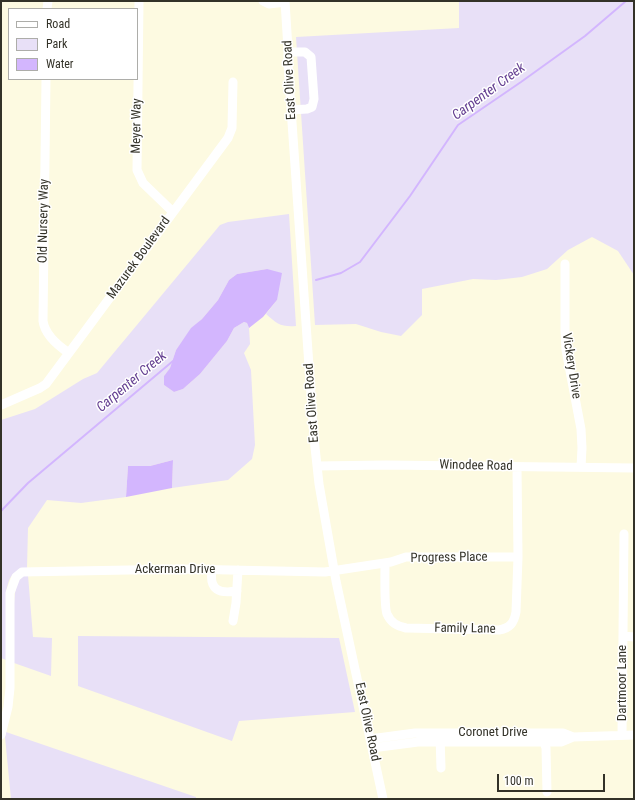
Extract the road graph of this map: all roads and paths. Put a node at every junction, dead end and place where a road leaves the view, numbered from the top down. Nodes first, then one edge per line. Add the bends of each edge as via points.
1 (139, 1) edge
2 (263, 1) edge
3 (285, 2) edge
4 (288, 52) junction
5 (46, 80) edge
6 (234, 82) dead end
7 (291, 110) junction
8 (173, 212) junction
9 (565, 264) dead end
10 (68, 353) junction
11 (1, 405) edge
12 (317, 466) junction
13 (516, 467) junction
14 (581, 467) junction
15 (634, 468) edge
16 (624, 534) dead end
17 (518, 557) junction
18 (385, 563) junction
19 (212, 570) junction
20 (238, 570) junction
21 (334, 571) junction
22 (237, 591) junction
23 (233, 621) dead end
24 (623, 636) junction
25 (634, 636) edge
26 (1, 735) edge
27 (622, 735) junction
28 (634, 735) edge
29 (440, 737) junction
30 (544, 738) junction
31 (371, 744) junction
32 (441, 768) dead end
33 (547, 792) dead end
34 (383, 799) edge

1 - 8 street, Meyer Way via 137,170 143,183
2 - 3 street via 269,4
3 - 4 street, East Olive Road
4 - 7 street, East Olive Road
4 - 7 street via 305,52 311,57 314,99 312,107
5 - 10 street, Old Nursery Way via 43,320 47,333
6 - 8 street, Mazurek Boulevard via 230,135
7 - 12 street, East Olive Road
8 - 10 street, Mazurek Boulevard
9 - 14 street, Vickery Drive via 566,350 581,428
10 - 11 street, Mazurek Boulevard via 46,384
12 - 13 street, Winodee Road
12 - 21 street, East Olive Road
13 - 14 street, Winodee Road
13 - 17 street, Family Lane
14 - 15 street, Winodee Road
16 - 24 street, Dartmoor Lane
17 - 18 street, Progress Place via 406,557
17 - 18 street, Family Lane via 515,620 506,629 499,630 406,628 394,624 386,612
18 - 21 street, Progress Place
19 - 20 street, Ackerman Drive
19 - 22 street via 213,586 224,592
19 - 26 street, Ackerman Drive via 22,572 12,584 10,593 10,688
20 - 21 street, Ackerman Drive
20 - 22 street
21 - 31 street, East Olive Road
22 - 23 street
24 - 25 street
24 - 27 street, Dartmoor Lane
27 - 28 street, Coronet Drive
27 - 30 street, Coronet Drive via 573,737 563,733
29 - 30 street, Coronet Drive
29 - 31 street, Coronet Drive via 415,733
29 - 32 street, Coronet Drive
30 - 33 street
31 - 34 street, East Olive Road

